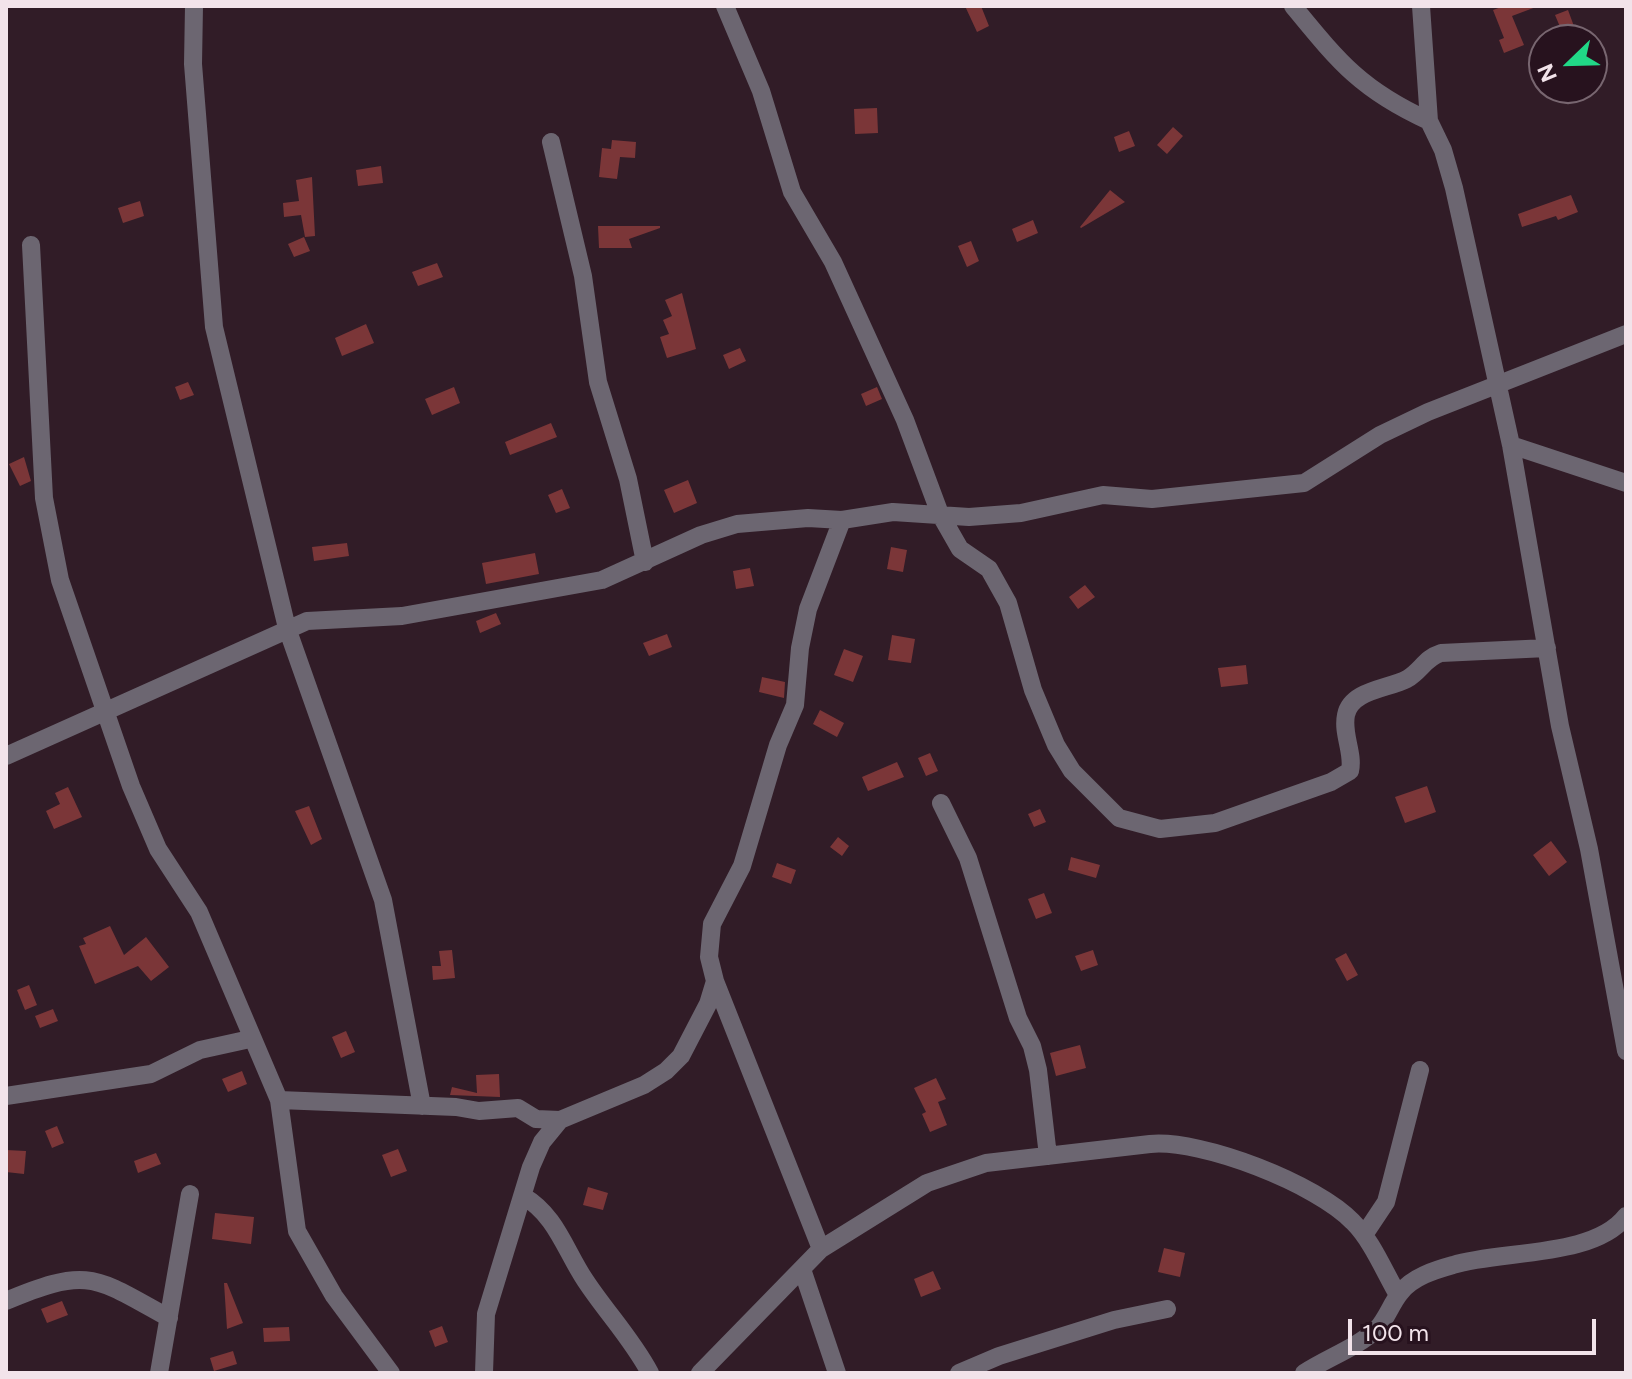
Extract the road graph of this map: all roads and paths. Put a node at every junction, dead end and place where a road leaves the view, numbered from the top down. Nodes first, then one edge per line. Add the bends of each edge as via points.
1 (194, 6) edge
2 (725, 6) edge
3 (1293, 6) edge
4 (1421, 6) edge
5 (1429, 121) junction
6 (551, 142) dead end
7 (31, 245) dead end
8 (1626, 334) edge
9 (1495, 386) junction
10 (1511, 445) junction
11 (1626, 483) edge
12 (940, 514) junction
13 (842, 520) junction
14 (645, 562) junction
15 (287, 628) junction
16 (1547, 648) junction
17 (105, 714) junction
18 (6, 756) edge
19 (941, 803) dead end
20 (715, 981) junction
21 (250, 1039) junction
22 (1626, 1051) edge
23 (1420, 1070) dead end
24 (6, 1096) edge
25 (279, 1100) junction
26 (422, 1106) junction
27 (560, 1120) junction
28 (1048, 1156) junction
29 (190, 1194) dead end
30 (523, 1196) junction
31 (1623, 1225) edge
32 (1364, 1235) junction
33 (821, 1249) junction
34 (802, 1269) junction
35 (1398, 1295) junction
36 (6, 1301) edge
37 (1167, 1309) dead end
38 (169, 1318) junction
39 (159, 1373) edge
40 (391, 1373) edge
41 (484, 1373) edge
42 (650, 1373) edge
43 (700, 1373) edge
44 (837, 1373) edge
45 (959, 1373) edge
46 (1304, 1373) edge

1 - 15 street via 193,64 214,327
2 - 12 street via 761,91 792,192 833,262 905,420
3 - 5 street via 1344,68 1381,97
4 - 5 street
5 - 9 street via 1454,188
6 - 14 street via 583,276 598,382 628,479
7 - 17 street via 44,498 60,580
8 - 9 street
9 - 10 street
9 - 12 street via 1380,435 1304,483 1152,499 1103,495 1021,513
10 - 11 street
10 - 16 street
12 - 13 street via 893,512
12 - 16 street via 960,549 989,569 998,583 1042,712 1072,771 1119,818 1135,825 1185,829 1215,823 1347,774 1349,704 1410,677 1433,655
13 - 14 street via 737,524
13 - 20 street via 808,609 795,705 742,866 712,924 709,957
14 - 15 street via 602,580 414,614 327,618
15 - 17 street
15 - 26 street via 383,900
16 - 22 street
17 - 18 street
17 - 21 street via 158,849 199,912
19 - 28 street via 968,858 1018,1018 1032,1046
20 - 27 street via 681,1056 666,1071
20 - 33 street
21 - 24 street via 200,1050 151,1074
21 - 25 street
23 - 32 street via 1386,1202
25 - 26 street
25 - 40 street via 297,1231 334,1296
26 - 27 street via 518,1108 536,1119
27 - 30 street via 542,1142
28 - 32 street via 1167,1142 1205,1150 1311,1192 1352,1220
28 - 33 street via 986,1163 927,1183
29 - 38 street
30 - 41 street via 486,1314
30 - 42 street via 549,1218
31 - 35 street via 1580,1241 1450,1265 1408,1284
32 - 35 street
33 - 34 street
34 - 43 street
34 - 44 street
35 - 46 street via 1376,1329
36 - 38 street via 52,1284 94,1279
37 - 45 street via 1114,1320
38 - 39 street

